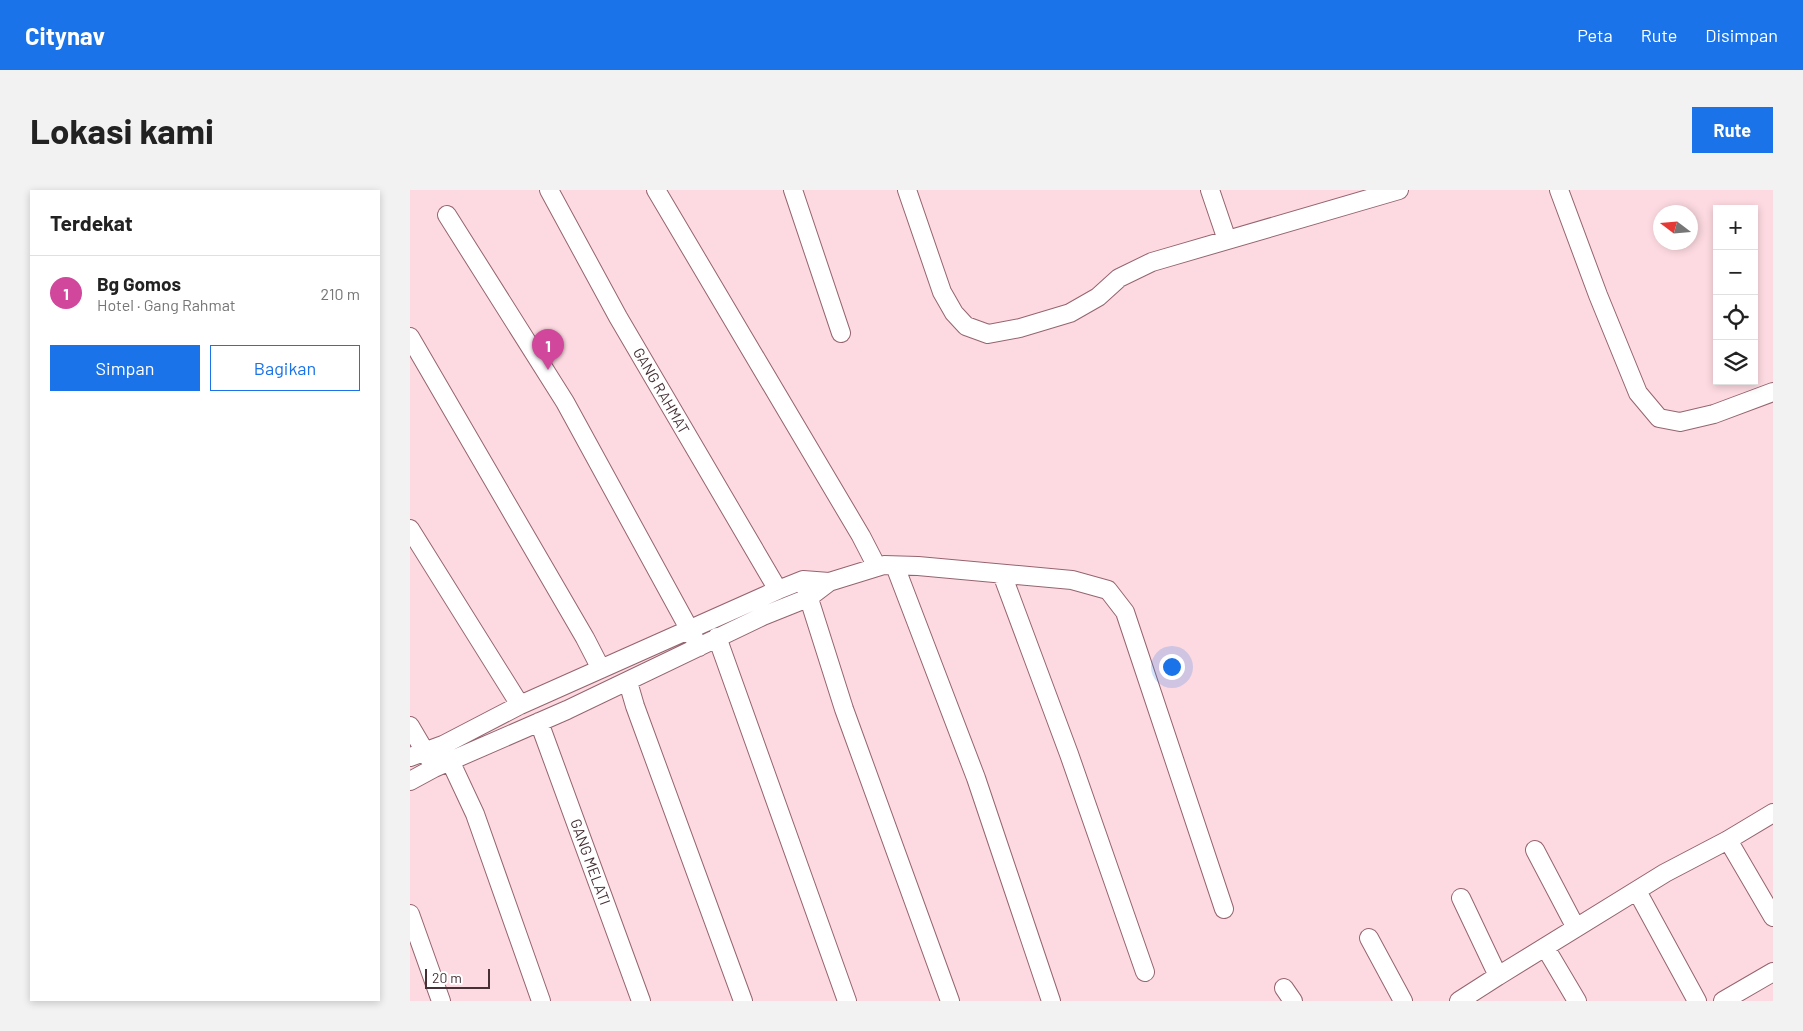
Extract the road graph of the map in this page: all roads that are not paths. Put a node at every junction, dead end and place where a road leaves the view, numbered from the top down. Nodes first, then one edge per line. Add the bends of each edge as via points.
1 (549, 190) edge
2 (656, 190) edge
3 (793, 190) edge
4 (907, 190) edge
5 (1210, 190) edge
6 (1399, 190) edge
7 (1559, 190) edge
8 (447, 215) dead end
9 (1227, 240) junction
10 (841, 333) dead end
11 (410, 337) edge
12 (1773, 392) edge
13 (410, 529) edge
14 (895, 566) junction
15 (876, 567) junction
16 (1002, 574) junction
17 (803, 580) junction
18 (829, 582) junction
19 (778, 590) junction
20 (808, 598) junction
21 (690, 630) junction
22 (718, 637) junction
23 (699, 647) junction
24 (601, 669) junction
25 (628, 682) junction
26 (520, 705) junction
27 (539, 722) junction
28 (410, 726) edge
29 (443, 745) junction
30 (417, 754) edge
31 (442, 765) junction
32 (410, 780) edge
33 (1773, 813) edge
34 (1728, 840) junction
35 (1534, 850) dead end
36 (1636, 891) junction
37 (1461, 898) dead end
38 (1224, 910) dead end
39 (410, 914) edge
40 (1773, 917) edge
41 (1576, 928) junction
42 (1369, 938) dead end
43 (1545, 948) junction
44 (1145, 972) dead end
45 (1773, 972) edge
46 (1498, 976) junction
47 (441, 1001) edge
48 (541, 1001) edge
49 (641, 1001) edge
50 (743, 1001) edge
51 (847, 1001) edge
52 (950, 1001) edge
53 (1051, 1001) edge
54 (1403, 1001) edge
55 (1459, 1001) edge
56 (1577, 1001) edge
57 (1696, 1001) edge
58 (1723, 1001) edge

1 - 19 street, GANG RAHMAT via 618,317
2 - 15 street via 861,536
3 - 10 street
4 - 9 street via 942,292 966,326 988,334 1070,312 1098,297 1119,278 1152,262
5 - 9 street
6 - 9 street
7 - 12 street via 1638,393 1659,418 1680,422 1714,414
8 - 21 street via 564,402
11 - 24 street
13 - 26 street
14 - 15 street
14 - 16 street
14 - 53 street via 976,778
15 - 18 street
16 - 38 street via 1072,580 1108,590 1125,612
16 - 44 street
17 - 18 street
17 - 19 street
17 - 20 street
18 - 20 street
19 - 21 street
20 - 22 street
20 - 52 street via 844,709
21 - 23 street
21 - 24 street
22 - 23 street
22 - 51 street
23 - 25 street
24 - 26 street
25 - 27 street
25 - 50 street
26 - 29 street
27 - 31 street
27 - 49 street, GANG MELATI
28 - 30 street
29 - 30 street
29 - 31 street
30 - 31 street
31 - 32 street
31 - 48 street via 474,814
33 - 34 street
34 - 36 street
34 - 40 street
35 - 41 street
36 - 41 street
36 - 57 street
37 - 46 street
39 - 47 street
41 - 43 street
42 - 54 street
43 - 46 street
43 - 56 street
45 - 58 street
46 - 55 street

